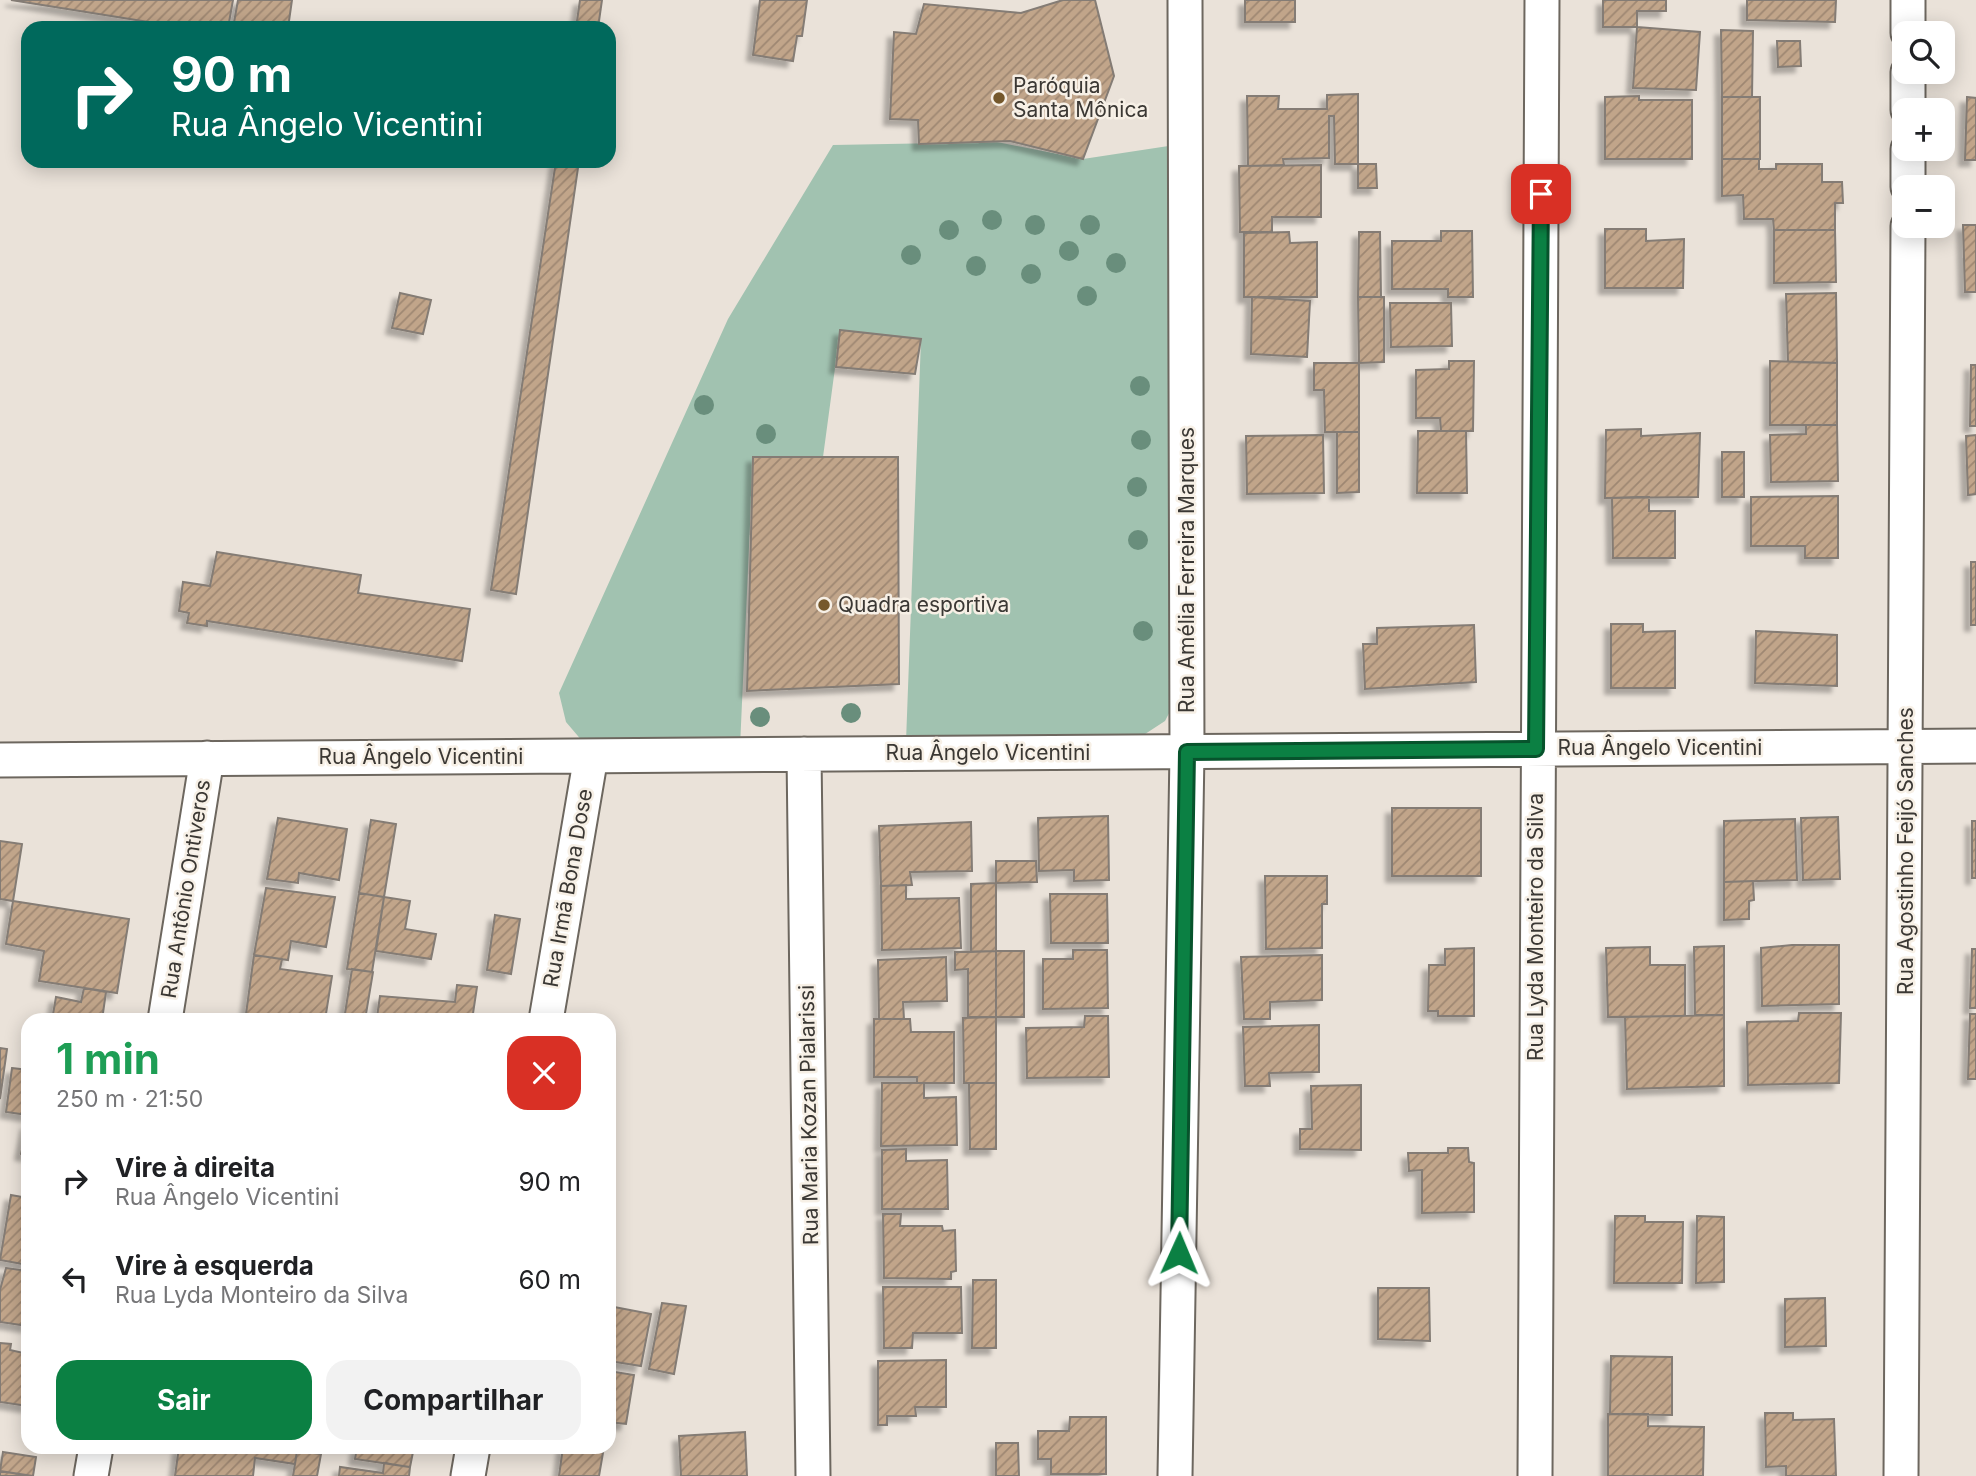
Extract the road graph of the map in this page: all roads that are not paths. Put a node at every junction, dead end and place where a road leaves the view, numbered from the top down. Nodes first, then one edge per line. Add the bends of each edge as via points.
1 (1185, 0) edge
2 (1542, 0) edge
3 (1908, 0) edge
4 (1908, 21) edge
5 (1908, 238) edge
6 (1976, 746) edge
7 (1907, 747) junction
8 (1536, 749) junction
9 (1187, 752) junction
10 (804, 754) junction
11 (590, 756) junction
12 (207, 758) junction
13 (0, 760) edge
14 (166, 1013) edge
15 (546, 1013) edge
16 (95, 1454) edge
17 (472, 1454) edge
18 (91, 1476) edge
19 (468, 1476) edge
20 (813, 1476) edge
21 (1175, 1476) edge
22 (1535, 1476) edge
23 (1901, 1476) edge

1 - 9 street, Rua Amélia Ferreira Marques
2 - 8 street, Rua Lyda Monteiro da Silva
3 - 4 street
5 - 7 street, Rua Agostinho Feijó Sanches
6 - 7 street, Rua Ângelo Vicentini
7 - 8 street, Rua Ângelo Vicentini
7 - 23 street, Rua Agostinho Feijó Sanches
8 - 9 street, Rua Ângelo Vicentini
8 - 22 street, Rua Lyda Monteiro da Silva
9 - 10 street, Rua Ângelo Vicentini
9 - 21 street, Rua Amélia Ferreira Marques
10 - 11 street, Rua Ângelo Vicentini
10 - 20 street, Rua Maria Kozan Pialarissi
11 - 12 street, Rua Ângelo Vicentini
11 - 15 street, Rua Irmã Bona Dose
12 - 13 street, Rua Ângelo Vicentini
12 - 14 street, Rua Antônio Ontiveros
16 - 18 street
17 - 19 street

